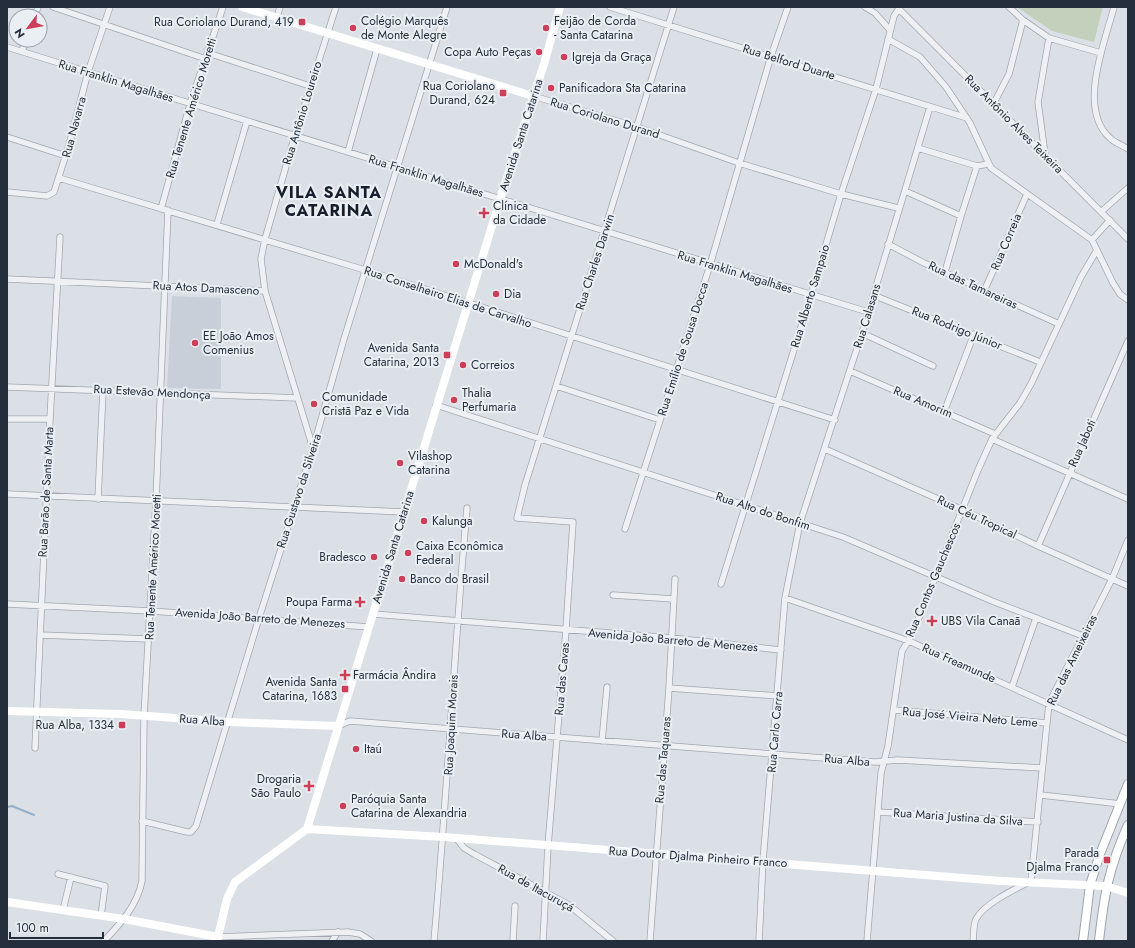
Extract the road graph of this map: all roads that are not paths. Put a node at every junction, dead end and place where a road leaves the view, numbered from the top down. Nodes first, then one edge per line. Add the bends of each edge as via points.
1 (53, 7) edge
2 (110, 7) edge
3 (223, 7) edge
4 (242, 7) edge
5 (280, 7) edge
6 (336, 7) edge
7 (447, 7) edge
8 (560, 7) edge
9 (610, 7) edge
10 (674, 7) edge
11 (788, 7) edge
12 (866, 7) edge
13 (1009, 7) edge
14 (1114, 7) edge
15 (900, 8) edge
16 (277, 17) junction
17 (1023, 20) junction
18 (105, 24) junction
19 (668, 25) junction
20 (890, 30) junction
21 (327, 34) junction
22 (1049, 38) junction
23 (888, 39) junction
24 (7, 47) edge
25 (23, 48) edge
26 (378, 49) junction
27 (22, 51) junction
28 (1102, 54) junction
29 (206, 56) junction
30 (771, 56) junction
31 (429, 65) junction
32 (88, 72) junction
33 (310, 86) junction
34 (876, 89) junction
35 (533, 96) junction
36 (994, 103) junction
37 (190, 104) junction
38 (930, 107) junction
39 (967, 118) junction
40 (247, 122) junction
41 (637, 127) junction
42 (295, 136) junction
43 (7, 137) edge
44 (918, 148) junction
45 (1128, 149) edge
46 (348, 152) junction
47 (1045, 154) junction
48 (66, 156) junction
49 (739, 163) junction
50 (988, 164) junction
51 (977, 166) junction
52 (397, 168) junction
53 (59, 178) junction
54 (1128, 188) edge
55 (905, 191) junction
56 (7, 192) edge
57 (841, 194) junction
58 (1026, 194) junction
59 (500, 199) junction
60 (898, 208) junction
61 (161, 209) junction
62 (168, 210) junction
63 (1102, 212) junction
64 (961, 216) junction
65 (1110, 220) junction
66 (217, 224) junction
67 (605, 232) junction
68 (60, 237) dead end
69 (265, 239) junction
70 (1128, 239) edge
71 (1092, 240) junction
72 (888, 244) junction
73 (1097, 250) junction
74 (710, 265) junction
75 (365, 270) junction
76 (945, 272) junction
77 (7, 279) edge
78 (57, 280) junction
79 (165, 286) junction
80 (985, 290) junction
81 (266, 291) junction
82 (811, 295) junction
83 (873, 295) junction
84 (1128, 300) edge
85 (468, 303) junction
86 (868, 312) junction
87 (1059, 324) junction
88 (862, 333) junction
89 (974, 334) junction
90 (571, 337) junction
91 (1128, 341) edge
92 (1040, 362) junction
93 (933, 366) dead end
94 (677, 369) junction
95 (850, 371) junction
96 (556, 386) junction
97 (7, 387) edge
98 (52, 388) junction
99 (103, 390) junction
100 (160, 394) junction
101 (297, 398) junction
102 (776, 402) junction
103 (436, 405) junction
104 (944, 412) junction
105 (7, 419) edge
106 (50, 419) junction
107 (660, 420) junction
108 (835, 420) junction
109 (994, 436) junction
110 (540, 439) junction
111 (313, 448) junction
112 (825, 449) junction
113 (643, 472) junction
114 (1069, 473) junction
115 (7, 494) edge
116 (46, 496) junction
117 (98, 499) junction
118 (1128, 499) edge
119 (156, 502) junction
120 (745, 505) junction
121 (294, 506) junction
122 (467, 508) dead end
123 (963, 510) junction
124 (404, 512) junction
125 (517, 518) joint
126 (800, 523) junction
127 (625, 529) dead end
128 (1128, 540) edge
129 (1038, 546) junction
130 (935, 576) junction
131 (675, 579) dead end
132 (1112, 579) junction
133 (721, 584) dead end
134 (1128, 586) edge
135 (612, 595) dead end
136 (785, 598) junction
137 (673, 599) junction
138 (7, 604) edge
139 (41, 605) junction
140 (151, 611) junction
141 (373, 614) junction
142 (258, 618) junction
143 (1036, 618) junction
144 (457, 621) junction
145 (369, 627) junction
146 (566, 630) junction
147 (40, 635) junction
148 (1083, 636) junction
149 (672, 638) junction
150 (149, 639) junction
151 (909, 641) junction
152 (781, 650) junction
153 (607, 687) dead end
154 (1012, 687) junction
155 (669, 688) junction
156 (778, 696) junction
157 (1049, 704) junction
158 (894, 710) junction
159 (7, 711) edge
160 (37, 712) junction
161 (144, 716) junction
162 (228, 722) junction
163 (1046, 724) junction
164 (338, 726) junction
165 (451, 729) junction
166 (557, 738) junction
167 (1128, 740) edge
168 (602, 741) junction
169 (664, 746) junction
170 (35, 748) dead end
171 (773, 753) junction
172 (884, 760) junction
173 (1042, 768) junction
174 (1127, 787) edge
175 (1041, 795) junction
176 (1120, 804) junction
177 (878, 812) junction
178 (142, 821) junction
179 (1038, 822) junction
180 (1128, 825) edge
181 (307, 829) junction
182 (444, 837) junction
183 (457, 839) junction
184 (548, 846) junction
185 (656, 854) junction
186 (763, 862) junction
187 (873, 870) junction
188 (58, 874) dead end
189 (71, 877) junction
190 (1031, 881) junction
191 (1090, 885) junction
192 (1106, 886) junction
193 (547, 892) junction
194 (1128, 893) edge
195 (7, 902) edge
196 (515, 906) dead end
197 (63, 910) junction
198 (101, 916) junction
199 (124, 919) junction
200 (338, 932) junction
201 (218, 939) edge
202 (104, 941) edge
203 (332, 941) edge
204 (371, 941) edge
205 (434, 941) edge
206 (513, 941) edge
207 (543, 941) edge
208 (613, 941) edge
209 (650, 941) edge
210 (759, 941) edge
211 (867, 941) edge
212 (973, 941) edge
213 (1083, 941) edge
214 (1099, 941) edge

1 - 18 street
2 - 18 street, Rua Navarra
3 - 29 street, Rua Tenente Américo Moretti
4 - 16 street, Rua Coriolano Durand
5 - 16 street
6 - 21 street, Rua Antônio Loureiro
7 - 31 street, Rua Gustavo da Silveira
8 - 35 street, Avenida Santa Catarina
9 - 19 street, Rua Belford Duarte
10 - 19 street, Rua Charles Darwin
11 - 30 street, Rua Emílio de Sousa Docca
12 - 20 street
13 - 17 street
14 - 28 street
15 - 20 street, Rua Alberto Sampaio via 894,16
15 - 36 street, Rua Antônio Alves Teixeira
16 - 21 street, Rua Coriolano Durand
17 - 22 street
17 - 36 street via 1008,74
18 - 29 street
18 - 32 street, Rua Navarra
19 - 30 street, Rua Belford Duarte
19 - 41 street, Rua Charles Darwin
20 - 23 street, Rua Alberto Sampaio
21 - 26 street, Rua Coriolano Durand
21 - 33 street, Rua Antônio Loureiro
22 - 28 street
22 - 47 street via 1038,102
23 - 34 street, Rua Alberto Sampaio
23 - 39 street via 914,53 926,63 960,105
24 - 27 street, Rua Franklin Magalhães
25 - 27 street
26 - 31 street, Rua Coriolano Durand
26 - 46 street
27 - 32 street, Rua Franklin Magalhães
28 - 45 street via 1094,89 1094,107 1099,123 1107,135
29 - 33 street
29 - 37 street, Rua Tenente Américo Moretti
30 - 34 street, Rua Belford Duarte
30 - 49 street, Rua Emílio de Sousa Docca
31 - 35 street, Rua Coriolano Durand
31 - 52 street, Rua Gustavo da Silveira
32 - 37 street, Rua Franklin Magalhães
32 - 48 street, Rua Navarra
33 - 42 street, Rua Antônio Loureiro
34 - 38 street, Rua Belford Duarte
34 - 57 street, Rua Alberto Sampaio
35 - 41 street, Rua Coriolano Durand
35 - 59 street, Avenida Santa Catarina
36 - 47 street, Rua Antônio Alves Teixeira
37 - 40 street, Rua Franklin Magalhães
37 - 61 street, Rua Tenente Américo Moretti
38 - 39 street, Rua Belford Duarte
38 - 44 street, Rua Calasans
39 - 50 street
40 - 42 street, Rua Franklin Magalhães
40 - 66 street
41 - 49 street, Rua Coriolano Durand
41 - 67 street, Rua Charles Darwin
42 - 46 street, Rua Franklin Magalhães
42 - 69 street, Rua Antônio Loureiro
43 - 48 street
44 - 51 street
44 - 55 street, Rua Calasans
46 - 52 street, Rua Franklin Magalhães
47 - 63 street, Rua Antônio Alves Teixeira
48 - 53 street, Rua Navarra
49 - 57 street, Rua Coriolano Durand
49 - 74 street, Rua Emílio de Sousa Docca
50 - 51 street
50 - 58 street
51 - 64 street
52 - 59 street, Rua Franklin Magalhães
52 - 75 street, Rua Gustavo da Silveira
53 - 56 street, Rua Navarra via 54,192 46,196
53 - 61 street, Rua Conselheiro Elias de Carvalho
54 - 63 street
55 - 60 street, Rua Calasans
55 - 64 street
57 - 60 street, Rua Coriolano Durand
57 - 82 street, Rua Alberto Sampaio
58 - 71 street
58 - 80 street, Rua Correia
59 - 67 street, Rua Franklin Magalhães
59 - 85 street, Avenida Santa Catarina
60 - 72 street, Rua Calasans
61 - 62 street, Rua Conselheiro Elias de Carvalho
62 - 66 street, Rua Conselheiro Elias de Carvalho
62 - 79 street, Rua Tenente Américo Moretti
63 - 65 street, Rua Antônio Alves Teixeira
64 - 76 street
65 - 70 street, Rua Antônio Alves Teixeira
65 - 71 street
66 - 69 street, Rua Conselheiro Elias de Carvalho
67 - 74 street, Rua Franklin Magalhães
67 - 90 street, Rua Charles Darwin
68 - 78 street, Rua Barão de Santa Marta
69 - 75 street, Rua Conselheiro Elias de Carvalho
69 - 81 street, Rua Antônio Loureiro via 262,266
71 - 73 street
72 - 76 street, Rua das Tamareiras
72 - 83 street, Rua Calasans
73 - 84 street via 1117,289
73 - 87 street, Rua Contos Gauchescos
74 - 82 street, Rua Franklin Magalhães
74 - 94 street, Rua Emílio de Sousa Docca
75 - 85 street, Rua Conselheiro Elias de Carvalho
75 - 111 street, Rua Gustavo da Silveira
76 - 80 street, Rua das Tamareiras
77 - 78 street, Rua Atos Damasceno
78 - 79 street, Rua Atos Damasceno
78 - 98 street, Rua Barão de Santa Marta
79 - 81 street, Rua Atos Damasceno
79 - 100 street, Rua Tenente Américo Moretti
80 - 87 street, Rua das Tamareiras
81 - 101 street, Rua Atos Damasceno
82 - 86 street, Rua Franklin Magalhães
82 - 102 street, Rua Alberto Sampaio
83 - 86 street, Rua Calasans
83 - 89 street, Rua Rodrigo Júnior
85 - 90 street, Rua Conselheiro Elias de Carvalho
85 - 103 street, Avenida Santa Catarina
86 - 88 street, Rua Calasans
87 - 92 street, Rua Contos Gauchescos
88 - 93 street
88 - 95 street, Rua Calasans
89 - 92 street, Rua Rodrigo Júnior
89 - 104 street
90 - 94 street, Rua Conselheiro Elias de Carvalho
90 - 96 street, Rua Charles Darwin
91 - 114 street, Rua Jaboti
92 - 109 street, Rua Contos Gauchescos via 1020,402
94 - 102 street, Rua Conselheiro Elias de Carvalho
94 - 107 street, Rua Emílio de Sousa Docca
95 - 104 street, Rua Amorim
95 - 108 street, Rua Calasans
96 - 107 street
96 - 110 street, Rua Charles Darwin
97 - 98 street, Rua Estevão Mendonça
98 - 99 street, Rua Estevão Mendonça
98 - 106 street, Rua Barão de Santa Marta
99 - 100 street, Rua Estevão Mendonça
99 - 117 street
100 - 101 street, Rua Estevão Mendonça
100 - 119 street, Rua Tenente Américo Moretti
101 - 111 street, Rua Atos Damasceno
102 - 108 street, Rua Conselheiro Elias de Carvalho
102 - 120 street, Rua Alberto Sampaio
103 - 110 street, Rua Alto do Bonfim
103 - 124 street, Avenida Santa Catarina
104 - 109 street, Rua Amorim
105 - 106 street
106 - 116 street, Rua Barão de Santa Marta
107 - 113 street, Rua Emílio de Sousa Docca
108 - 112 street, Rua Calasans
109 - 114 street, Rua Amorim
109 - 123 street, Rua Contos Gauchescos
110 - 113 street, Rua Alto do Bonfim
110 - 125 street, Rua Charles Darwin
111 - 121 street, Rua Gustavo da Silveira
112 - 123 street, Rua Céu Tropical
112 - 126 street, Rua Calasans
113 - 120 street, Rua Alto do Bonfim
113 - 127 street, Rua Emílio de Sousa Docca
114 - 118 street, Rua Amorim
114 - 129 street, Rua Jaboti
115 - 116 street
116 - 117 street
116 - 139 street, Rua Barão de Santa Marta
117 - 119 street
119 - 121 street
119 - 140 street, Rua Tenente Américo Moretti
120 - 126 street, Rua Alto do Bonfim
120 - 133 street, Rua Alberto Sampaio
121 - 124 street
121 - 142 street, Rua Gustavo da Silveira
122 - 144 street, Rua Joaquim Morais
123 - 129 street, Rua Céu Tropical
123 - 130 street, Rua Contos Gauchescos
124 - 141 street, Avenida Santa Catarina
125 - 146 street, Rua das Cavas via 573,522
126 - 130 street, Rua Alto do Bonfim via 843,537
126 - 136 street, Rua Carlo Carra
128 - 132 street, Rua das Ameixeiras
129 - 132 street, Rua Céu Tropical
130 - 143 street, Rua Alto do Bonfim
130 - 151 street, Rua Contos Gauchescos
131 - 137 street, Rua das Taquaras
132 - 134 street, Rua Céu Tropical
132 - 148 street, Rua das Ameixeiras
135 - 137 street
136 - 151 street, Rua Freamunde
136 - 152 street, Rua Carlo Carra
137 - 149 street, Rua das Taquaras
138 - 139 street, Avenida João Barreto de Menezes
139 - 140 street, Avenida João Barreto de Menezes
139 - 147 street, Rua Barão de Santa Marta
140 - 142 street, Avenida João Barreto de Menezes
140 - 150 street, Rua Tenente Américo Moretti
141 - 144 street, Avenida João Barreto de Menezes
141 - 145 street, Avenida Santa Catarina
142 - 145 street, Avenida João Barreto de Menezes
142 - 162 street, Rua Gustavo da Silveira
143 - 148 street, Rua Alto do Bonfim
143 - 154 street
144 - 146 street, Avenida João Barreto de Menezes
144 - 165 street, Rua Joaquim Morais
145 - 164 street, Avenida Santa Catarina
146 - 149 street, Avenida João Barreto de Menezes
146 - 166 street, Rua das Cavas
147 - 150 street
147 - 160 street, Rua Barão de Santa Marta
148 - 157 street, Rua das Ameixeiras
149 - 152 street, Avenida João Barreto de Menezes
149 - 155 street, Rua das Taquaras
150 - 161 street, Rua Tenente Américo Moretti
151 - 154 street, Rua Freamunde
151 - 158 street, Rua Contos Gauchescos via 902,651
152 - 156 street, Rua Carlo Carra
153 - 168 street
154 - 157 street, Rua Freamunde
155 - 156 street
155 - 169 street, Rua das Taquaras
156 - 171 street, Rua Carlo Carra
157 - 163 street, Rua das Ameixeiras
157 - 167 street, Rua Freamunde
158 - 163 street, Rua José Vieira Neto Leme
158 - 172 street, Rua Contos Gauchescos
159 - 160 street, Rua Alba
160 - 161 street, Rua Alba
160 - 170 street, Rua Barão de Santa Marta
161 - 162 street, Rua Alba
161 - 178 street, Rua Tenente Américo Moretti
162 - 164 street, Rua Alba
162 - 178 street, Rua Gustavo da Silveira via 196,826 191,832
163 - 173 street, Rua das Ameixeiras
164 - 165 street, Rua Alba via 350,721
164 - 181 street, Avenida Santa Catarina
165 - 166 street, Rua Alba
165 - 182 street, Rua Joaquim Morais
166 - 168 street, Rua Alba
166 - 184 street, Rua das Cavas
168 - 169 street, Rua Alba
169 - 171 street, Rua Alba
169 - 185 street, Rua das Taquaras
171 - 172 street, Rua Alba via 875,762
171 - 186 street, Rua Carlo Carra
172 - 173 street, Rua Alba
172 - 177 street, Rua Contos Gauchescos
173 - 175 street, Rua das Ameixeiras
174 - 176 street
175 - 176 street
175 - 179 street, Rua das Ameixeiras
176 - 191 street
177 - 179 street, Rua Maria Justina da Silva
177 - 187 street, Rua Contos Gauchescos
178 - 199 street, Rua Tenente Américo Moretti via 140,894
179 - 190 street, Rua das Ameixeiras
180 - 192 street via 1117,849
181 - 182 street, Rua Doutor Djalma Pinheiro Franco
181 - 201 street via 235,882 227,899
182 - 183 street, Rua Doutor Djalma Pinheiro Franco
182 - 205 street, Rua Joaquim Morais
183 - 184 street, Rua Doutor Djalma Pinheiro Franco
183 - 193 street, Rua de Itacuruçá via 464,848 474,854
184 - 185 street, Rua Doutor Djalma Pinheiro Franco
184 - 193 street, Rua das Cavas
185 - 186 street, Rua Doutor Djalma Pinheiro Franco
185 - 209 street, Rua das Taquaras
186 - 187 street, Rua Doutor Djalma Pinheiro Franco
186 - 210 street, Rua Carlo Carra
187 - 190 street, Rua Doutor Djalma Pinheiro Franco via 1001,881
187 - 211 street, Rua Contos Gauchescos
188 - 189 street
189 - 197 street
189 - 198 street via 105,886
190 - 191 street, Rua Doutor Djalma Pinheiro Franco
190 - 212 street via 1011,890 984,910 976,919
191 - 192 street, Rua Doutor Djalma Pinheiro Franco
191 - 213 street
192 - 194 street
192 - 214 street
193 - 207 street, Rua das Cavas
193 - 208 street, Rua de Itacuruçá via 584,915
195 - 197 street
196 - 206 street
197 - 198 street
198 - 199 street
199 - 201 street
199 - 202 street, Rua Tenente Américo Moretti
200 - 201 street
200 - 203 street
200 - 204 street via 360,934

